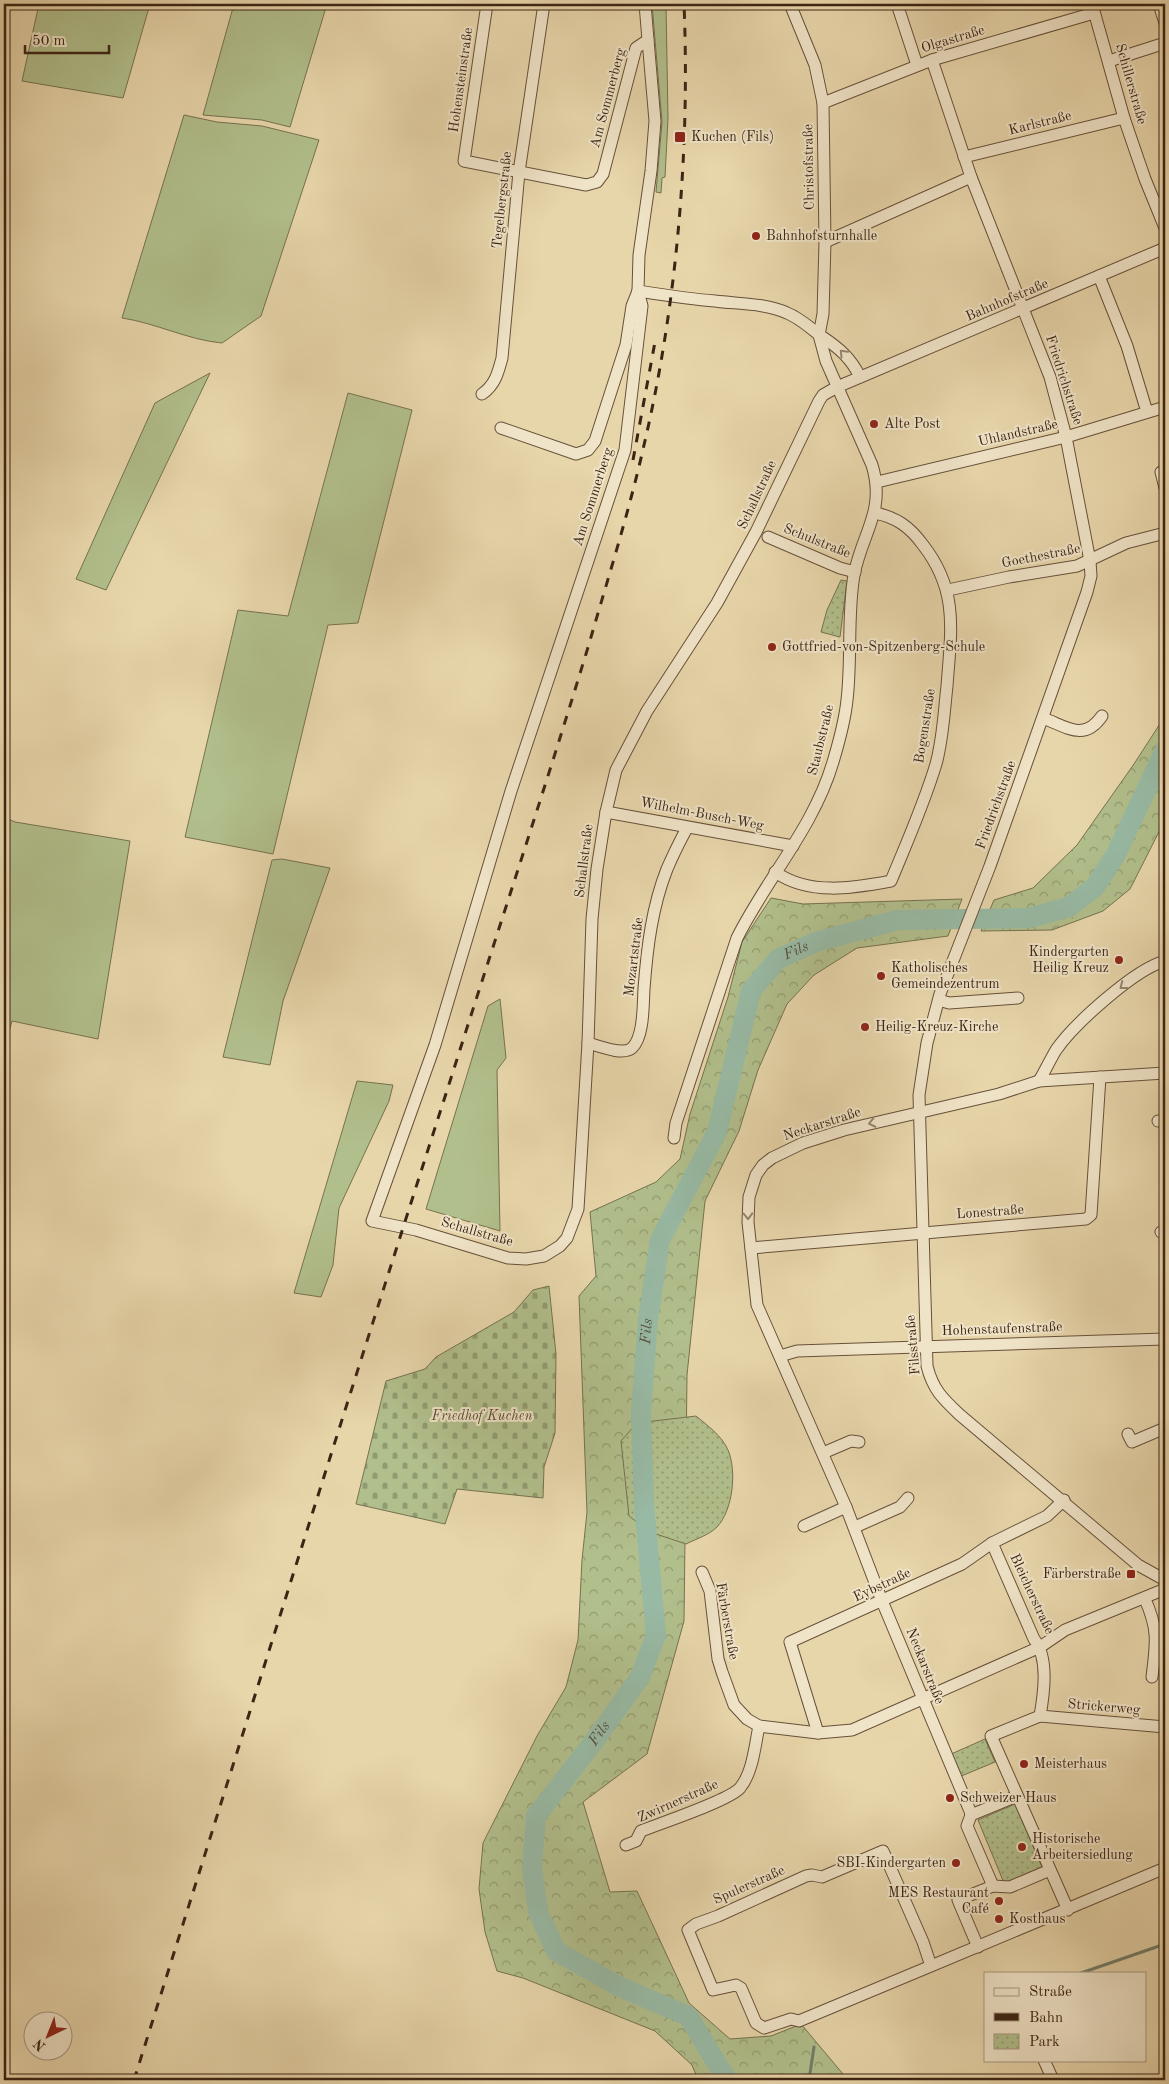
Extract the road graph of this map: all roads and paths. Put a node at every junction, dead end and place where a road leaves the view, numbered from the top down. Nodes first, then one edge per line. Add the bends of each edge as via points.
1 (487, 4) edge
2 (544, 4) edge
3 (645, 4) edge
4 (790, 4) edge
5 (896, 4) edge
6 (1159, 4) edge
7 (1093, 9) edge
8 (1165, 23) edge
9 (648, 40) junction
10 (1165, 43) edge
11 (932, 60) junction
12 (1109, 61) junction
13 (917, 65) junction
14 (823, 103) junction
15 (1124, 118) junction
16 (964, 157) junction
17 (464, 162) joint
18 (519, 172) junction
19 (971, 177) junction
20 (1165, 228) edge
21 (825, 242) junction
22 (1165, 248) edge
23 (1099, 276) junction
24 (638, 291) junction
25 (1024, 309) junction
26 (819, 335) junction
27 (860, 377) junction
28 (837, 387) junction
29 (482, 394) dead end
30 (1165, 407) edge
31 (1147, 412) junction
32 (501, 428) dead end
33 (1066, 437) junction
34 (1162, 472) dead end
35 (877, 482) junction
36 (1165, 488) edge
37 (874, 513) junction
38 (1165, 533) edge
39 (768, 537) dead end
40 (1090, 561) junction
41 (855, 572) junction
42 (948, 590) junction
43 (1102, 716) dead end
44 (1043, 718) junction
45 (606, 812) junction
46 (687, 828) junction
47 (793, 846) junction
48 (775, 872) junction
49 (976, 902) joint
50 (1165, 961) edge
51 (1018, 998) dead end
52 (939, 1000) junction
53 (588, 1043) junction
54 (1165, 1073) edge
55 (1100, 1077) junction
56 (1039, 1081) junction
57 (920, 1113) junction
58 (674, 1138) dead end
59 (416, 1230) joint
60 (923, 1232) junction
61 (751, 1248) junction
62 (1165, 1338) edge
63 (926, 1346) junction
64 (780, 1356) junction
65 (1165, 1428) edge
66 (1128, 1434) dead end
67 (860, 1442) dead end
68 (823, 1453) junction
69 (908, 1498) dead end
70 (1064, 1500) junction
71 (846, 1507) junction
72 (804, 1526) dead end
73 (855, 1527) junction
74 (992, 1543) junction
75 (702, 1572) dead end
76 (1165, 1580) edge
77 (1165, 1589) edge
78 (1145, 1599) junction
79 (882, 1601) junction
80 (1040, 1647) junction
81 (1152, 1677) dead end
82 (923, 1699) junction
83 (1040, 1716) junction
84 (759, 1726) junction
85 (1165, 1727) edge
86 (818, 1733) junction
87 (1018, 1796) junction
88 (971, 1815) junction
89 (626, 1845) dead end
90 (1165, 1868) edge
91 (1050, 1870) junction
92 (993, 1886) junction
93 (1068, 1910) junction
94 (978, 1947) junction
95 (931, 1966) junction
96 (1045, 2062) edge
97 (1052, 2080) edge

1 - 17 street, Hohensteinstraße
2 - 18 street, Tegelbergstraße
3 - 9 street, Am Sommerberg
4 - 14 street, Christofstraße via 815,65
5 - 13 street
6 - 8 street
7 - 11 street, Olgastraße
7 - 12 street, Schillerstraße
9 - 18 street, Am Sommerberg via 636,48 603,174 597,182 586,185
9 - 24 street, Am Sommerberg via 655,121 652,171 639,255
10 - 12 street
11 - 13 street, Olgastraße
11 - 16 street, Friedrichstraße
12 - 15 street, Schillerstraße
13 - 14 street, Olgastraße
14 - 21 street, Christofstraße
15 - 16 street, Karlstraße
15 - 20 street, Schillerstraße
16 - 19 street, Friedrichstraße
17 - 18 street, Am Sommerberg
18 - 29 street, Tegelbergstraße via 502,358 496,379
19 - 21 street
19 - 25 street, Friedrichstraße
21 - 26 street, Christofstraße via 823,314
22 - 23 street, Bahnhofstraße
23 - 25 street, Bahnhofstraße
23 - 31 street via 1127,346
24 - 26 street via 765,306 786,312
24 - 32 street, Am Sommerberg via 632,306 626,345 595,441 588,450 576,454
24 - 59 street, Am Sommerberg via 642,306 624,450 511,790 435,1044 372,1221
25 - 27 street, Bahnhofstraße
25 - 33 street, Friedrichstraße via 1050,377
27 -> 26 street via 847,356
26 - 28 street
27 - 28 street, Bahnhofstraße
28 - 35 street, Staubstraße
28 - 45 street, Schallstraße via 819,401 756,532 717,603 647,711 616,770
30 - 31 street, Uhlandstraße
31 - 33 street, Uhlandstraße
33 - 35 street, Uhlandstraße
33 - 40 street, Friedrichstraße
34 - 36 street
35 - 37 street, Staubstraße
37 - 41 street, Staubstraße
37 - 42 street, Bogenstraße via 896,519 914,533 932,556
38 - 40 street, Goethestraße via 1126,542
39 - 41 street, Schulstraße
40 - 42 street, Goethestraße
40 - 44 street, Friedrichstraße via 1087,592
41 - 47 street, Staubstraße via 847,700 840,735 822,793
42 - 48 street, Bogenstraße via 952,624 943,726 936,762 891,881 851,888 822,888 787,880
43 - 44 street via 1094,728 1084,730 1075,730
44 - 49 street, Friedrichstraße
45 - 46 street, Wilhelm-Busch-Weg
45 - 53 street, Schallstraße via 592,919
46 - 47 street, Wilhelm-Busch-Weg
46 - 53 street, Mozartstraße via 667,869 656,902 647,946 637,1043 624,1052
47 - 48 street, Staubstraße
48 - 58 street, Staubstraße via 737,938 676,1123
49 - 52 street, Filsstraße
50 -> 56 street via 1126,982 1078,1023 1056,1050
51 - 52 street via 949,1003
52 - 57 street, Filsstraße via 924,1061
53 - 59 street, Schallstraße via 578,1209 567,1238 560,1246 544,1256 508,1258
54 - 55 street, Neckarstraße
55 - 56 street, Neckarstraße
55 - 60 street, Lonestraße via 1091,1215 1080,1221
56 - 57 street, Neckarstraße
57 - 60 street, Filsstraße
57 -> 61 street, Neckarstraße via 803,1143 763,1165 749,1197
60 - 61 street, Lonestraße
60 - 63 street, Filsstraße
61 - 64 street, Neckarstraße via 757,1305
62 - 63 street, Hohenstaufenstraße
63 - 64 street, Hohenstaufenstraße via 797,1351
63 - 70 street, Filsstraße via 927,1366 938,1393 960,1415
64 - 68 street, Neckarstraße
65 - 66 street via 1132,1442
67 - 68 street via 851,1441
68 - 71 street, Neckarstraße
69 - 73 street via 900,1507
70 - 74 street, Eybstraße via 1048,1516
70 - 76 street, Filsstraße via 1138,1565
71 - 72 street
71 - 73 street, Neckarstraße
73 - 79 street, Neckarstraße
74 - 79 street, Eybstraße via 962,1564
74 - 80 street, Bleicherstraße
75 - 84 street, Färberstraße via 710,1591 718,1659 734,1705
77 - 78 street
78 - 80 street via 1064,1630
78 - 81 street via 1156,1634
79 - 82 street, Neckarstraße
79 - 86 street, Eybstraße via 790,1642
80 - 82 street
80 - 83 street, Bleicherstraße via 1043,1698
82 - 86 street via 852,1730
82 - 88 street, Neckarstraße
83 - 85 street, Strickerweg
83 - 87 street via 991,1736
84 - 86 street
84 - 89 street, Zwirnerstraße via 749,1770 738,1789 721,1800 641,1831 636,1841
87 - 88 street
87 - 91 street
88 - 92 street, Neckarstraße via 967,1826
90 - 93 street
91 - 92 street via 1010,1887
91 - 93 street
92 - 94 street via 958,1900
93 - 94 street
94 - 95 street
95 - 95 street, Spulerstraße via 799,2021 791,2019 764,2028 756,2023 741,1988 736,1985 713,1990 688,1930 806,1876 822,1878 883,1851
96 - 97 street

